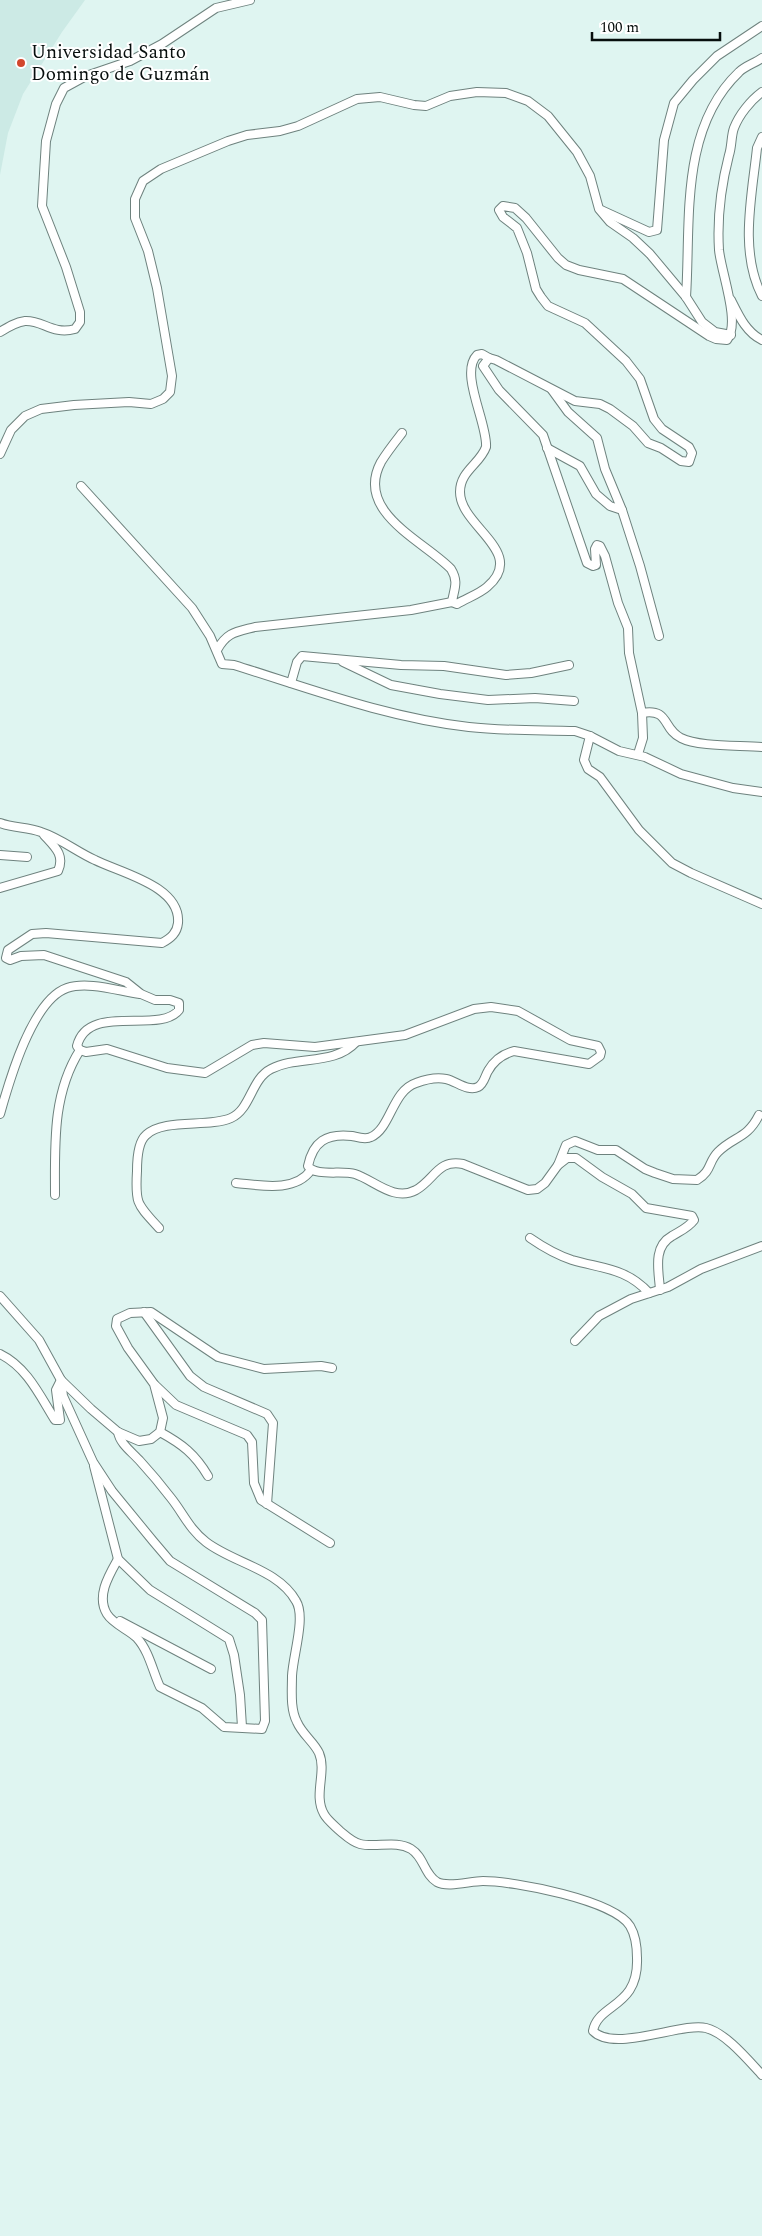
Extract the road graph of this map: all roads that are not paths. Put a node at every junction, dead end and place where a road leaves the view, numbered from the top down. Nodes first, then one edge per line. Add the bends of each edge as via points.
1 (250, 0) edge
2 (762, 26) edge
3 (762, 58) edge
4 (762, 92) edge
5 (762, 137) edge
6 (599, 209) junction
7 (726, 292) junction
8 (762, 296) edge
9 (686, 297) junction
10 (0, 332) edge
11 (731, 335) junction
12 (762, 340) edge
13 (489, 358) junction
14 (547, 385) junction
15 (402, 433) dead end
16 (547, 448) junction
17 (0, 454) edge
18 (81, 486) dead end
19 (622, 510) junction
20 (452, 602) junction
21 (659, 636) dead end
22 (216, 650) junction
23 (337, 660) junction
24 (569, 665) dead end
25 (291, 683) junction
26 (574, 701) dead end
27 (642, 713) junction
28 (590, 736) junction
29 (762, 747) edge
30 (638, 754) junction
31 (762, 792) edge
32 (0, 823) edge
33 (41, 832) junction
34 (0, 855) edge
35 (27, 857) dead end
36 (0, 888) edge
37 (762, 904) edge
38 (142, 994) junction
39 (356, 1042) junction
40 (80, 1050) junction
41 (0, 1114) edge
42 (759, 1115) dead end
43 (558, 1165) junction
44 (311, 1170) junction
45 (236, 1183) dead end
46 (55, 1195) dead end
47 (159, 1228) dead end
48 (530, 1238) dead end
49 (762, 1246) edge
50 (660, 1290) junction
51 (649, 1293) junction
52 (0, 1296) edge
53 (144, 1312) junction
54 (575, 1341) dead end
55 (0, 1354) edge
56 (332, 1368) dead end
57 (61, 1380) junction
58 (154, 1384) junction
59 (118, 1432) junction
60 (160, 1432) junction
61 (93, 1462) junction
62 (208, 1476) dead end
63 (267, 1504) junction
64 (330, 1543) dead end
65 (118, 1559) junction
66 (107, 1614) junction
67 (211, 1670) dead end
68 (242, 1727) junction
69 (762, 2075) edge

1 - 10 street via 216,8 162,44 64,88 46,141 42,206 66,267 80,322 75,329 64,332 25,321
2 - 6 street via 717,56 674,102 664,140 658,230 649,232
3 - 9 street via 740,71 719,95 704,126 688,208
4 - 7 street via 746,108 734,129 724,170 719,251
5 - 8 street via 757,148 749,223 750,267
6 - 9 street via 650,254
6 - 17 street via 590,176 558,126 528,102 506,93 476,92 450,96 426,106 380,97 357,99 298,126 228,141 161,169 143,181 135,199 135,218 148,251 157,288 172,376 170,392 151,404 129,402 41,409 25,416 10,430
7 - 11 street via 733,322
7 - 12 street via 742,322
9 - 11 street via 702,322 715,332
11 - 14 street via 727,340 716,339 623,279 566,265 526,218 515,208 503,206 500,213 517,228 541,297 548,306 585,323 626,361 640,379 654,419 662,430 689,447 690,461 681,461 648,443 633,426 610,409 576,400
13 - 14 street
13 - 16 street via 483,366 487,374 543,435
13 - 20 street via 478,355 472,365 471,379 486,447 466,473 460,496 467,515 497,549 498,567 486,587 457,604
14 - 19 street via 568,412 597,438 604,470
15 - 20 street via 381,462 377,476 378,498 387,516 451,569 457,586
16 - 19 street via 580,466 596,494 610,506
16 - 27 street via 588,563 596,564 597,545 605,556 628,628 629,653
18 - 22 street via 181,595
19 - 21 street
20 - 22 street via 411,610 256,627 231,633
22 - 25 street via 222,664
23 - 24 street via 444,666 506,675
23 - 25 street via 302,656
23 - 26 street via 392,685 440,694 488,700 535,698
25 - 28 street via 430,722 470,728 575,731
27 - 29 street via 660,714 674,734 689,741
27 - 30 street via 643,738
28 - 30 street via 619,751
28 - 37 street via 584,760 588,769 600,777 639,830 672,863
30 - 31 street via 681,774
32 - 33 street
33 - 36 street via 60,852 62,863 58,871
33 - 38 street via 95,860 138,876 160,890 179,916 178,930 162,943 32,934 8,950 6,958 44,954 126,982
34 - 35 street
38 - 40 street via 155,1000 178,1002 179,1010 166,1018 110,1022 92,1027 79,1038 77,1046
38 - 41 street via 83,986 66,988 51,998 38,1015 14,1067
39 - 40 street via 315,1046 264,1043 252,1046 205,1073 167,1068 108,1049
39 - 44 street via 405,1035 474,1009 491,1007 518,1011 570,1040 598,1046 601,1052 589,1064 514,1051 494,1062 477,1088 446,1079 416,1082 406,1087 372,1136 345,1136 318,1142 311,1153 308,1166
39 - 47 street via 347,1052 312,1061 285,1063 269,1070 259,1078 238,1113 231,1118 159,1128 146,1135 140,1144 136,1198 142,1210
40 - 46 street via 69,1067 60,1097 55,1138
42 - 43 street via 754,1126 718,1152 709,1170 697,1180 655,1174 616,1150 598,1150 575,1141 566,1146
43 - 44 street via 545,1183 537,1189 528,1190 452,1162 445,1164 414,1191 402,1192 385,1191 355,1174
43 - 50 street via 567,1158 576,1158 632,1194 646,1208 692,1216 694,1220 690,1226 667,1239 659,1249
44 - 45 street via 298,1182 278,1186
48 - 51 street via 570,1259 625,1274
49 - 50 street via 701,1269
50 - 51 street
51 - 54 street via 599,1316
52 - 57 street via 39,1340
53 - 56 street via 151,1312 218,1357 241,1364 264,1369
53 - 58 street via 130,1313 117,1319 116,1326
53 - 63 street via 190,1376 204,1387 267,1414 273,1423
55 - 57 street via 30,1378 55,1420 60,1420 56,1390
57 - 59 street
57 - 61 street via 63,1396
58 - 60 street via 163,1418
58 - 63 street via 176,1405 247,1434 252,1442 254,1483 261,1500
59 - 60 street via 139,1441 151,1439
59 - 69 street via 119,1440 149,1471 185,1520 206,1542 281,1583 297,1602 301,1612 293,1659 292,1699 296,1722 320,1755 319,1795 323,1813 334,1826 359,1844 414,1850 430,1877 440,1884 484,1881 515,1884 576,1897 613,1911 630,1924 637,1942 635,1983 594,2026 593,2031 600,2036 620,2039 705,2028 717,2032
60 - 62 street via 182,1444
61 - 65 street
61 - 68 street via 170,1561 262,1620 265,1721 262,1729
63 - 64 street
65 - 66 street via 102,1600
65 - 68 street via 150,1590 229,1639 239,1686
66 - 67 street
66 - 68 street via 138,1639 160,1688 202,1708 224,1727

